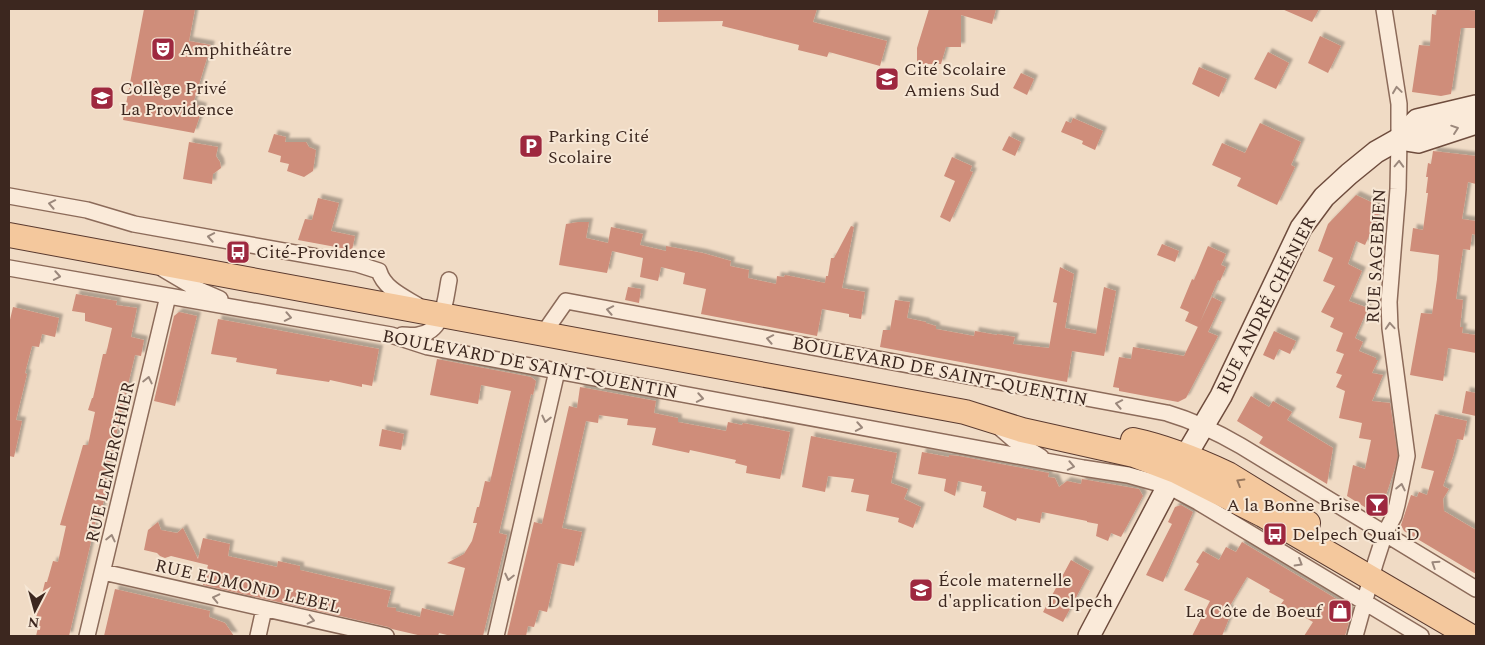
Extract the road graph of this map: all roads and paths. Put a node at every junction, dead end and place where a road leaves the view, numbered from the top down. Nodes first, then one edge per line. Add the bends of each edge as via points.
1 (1384, 9) edge
2 (1476, 106) edge
3 (1476, 123) edge
4 (1400, 139) junction
5 (9, 196) edge
6 (9, 235) edge
7 (149, 261) junction
8 (9, 268) edge
9 (449, 280) dead end
10 (168, 296) junction
11 (240, 308) junction
12 (435, 314) junction
13 (543, 334) junction
14 (391, 335) junction
15 (557, 371) junction
16 (965, 412) junction
17 (990, 420) junction
18 (1204, 426) junction
19 (1050, 462) junction
20 (1177, 471) junction
21 (1386, 533) junction
22 (1373, 571) junction
23 (103, 572) junction
24 (1476, 589) edge
25 (1365, 603) junction
26 (264, 609) junction
27 (1476, 626) edge
28 (87, 636) edge
29 (258, 636) edge
30 (386, 636) edge
31 (496, 636) edge
32 (1088, 636) edge
33 (1355, 636) edge
34 (1421, 636) edge
35 (1470, 636) edge

4 -> 1 street, RUE SAGEBIEN via 1399,104
2 - 4 street, RUE ANDRÉ CHÉNIER via 1417,120
4 -> 3 street via 1418,142
4 - 18 street, RUE ANDRÉ CHÉNIER via 1376,152 1349,174 1324,197 1301,228
21 -> 4 street, RUE SAGEBIEN via 1394,516 1407,456 1389,302
12 -> 5 street, BOULEVARD DE SAINT-QUENTIN via 395,292 382,280 379,271 357,264 134,224 87,210
6 - 7 main road, BOULEVARD DE SAINT-QUENTIN
7 - 11 street via 197,289
7 - 12 main road, BOULEVARD DE SAINT-QUENTIN
8 -> 10 street, BOULEVARD DE SAINT-QUENTIN
9 - 12 street
10 - 11 street, BOULEVARD DE SAINT-QUENTIN
23 -> 10 street, RUE LEMERCHIER
11 -> 14 street, BOULEVARD DE SAINT-QUENTIN
12 - 13 main road, BOULEVARD DE SAINT-QUENTIN
12 - 14 street via 433,330 419,335
13 - 16 main road, BOULEVARD DE SAINT-QUENTIN
18 -> 13 street, BOULEVARD DE SAINT-QUENTIN via 1167,413 566,301
14 - 15 street, BOULEVARD DE SAINT-QUENTIN via 428,347
15 -> 19 street, BOULEVARD DE SAINT-QUENTIN
15 -> 31 street
16 - 17 main road, BOULEVARD DE SAINT-QUENTIN
16 - 20 main road, BOULEVARD DE SAINT-QUENTIN via 1002,412 1142,442
17 - 19 street, BOULEVARD DE SAINT-QUENTIN via 1014,440
17 - 20 main road, BOULEVARD DE SAINT-QUENTIN via 1134,455
18 - 20 street, RUE ANDRÉ CHÉNIER
18 - 21 street
19 -> 20 street, BOULEVARD DE SAINT-QUENTIN via 1128,475
20 - 22 main road
20 -> 25 street via 1198,502
20 - 32 street, RUE ANDRÉ CHÉNIER
21 - 22 street, RUE SAGEBIEN
24 -> 21 street
22 - 25 street, RUE SAGEBIEN
22 - 27 main road
22 - 35 main road
26 -> 23 street, RUE EDMOND LEBEL
23 - 28 street, RUE LEMERCHIER
25 - 33 street, RUE SAGEBIEN
25 - 34 street
26 - 29 street
26 -> 30 street, RUE EDMOND LEBEL

